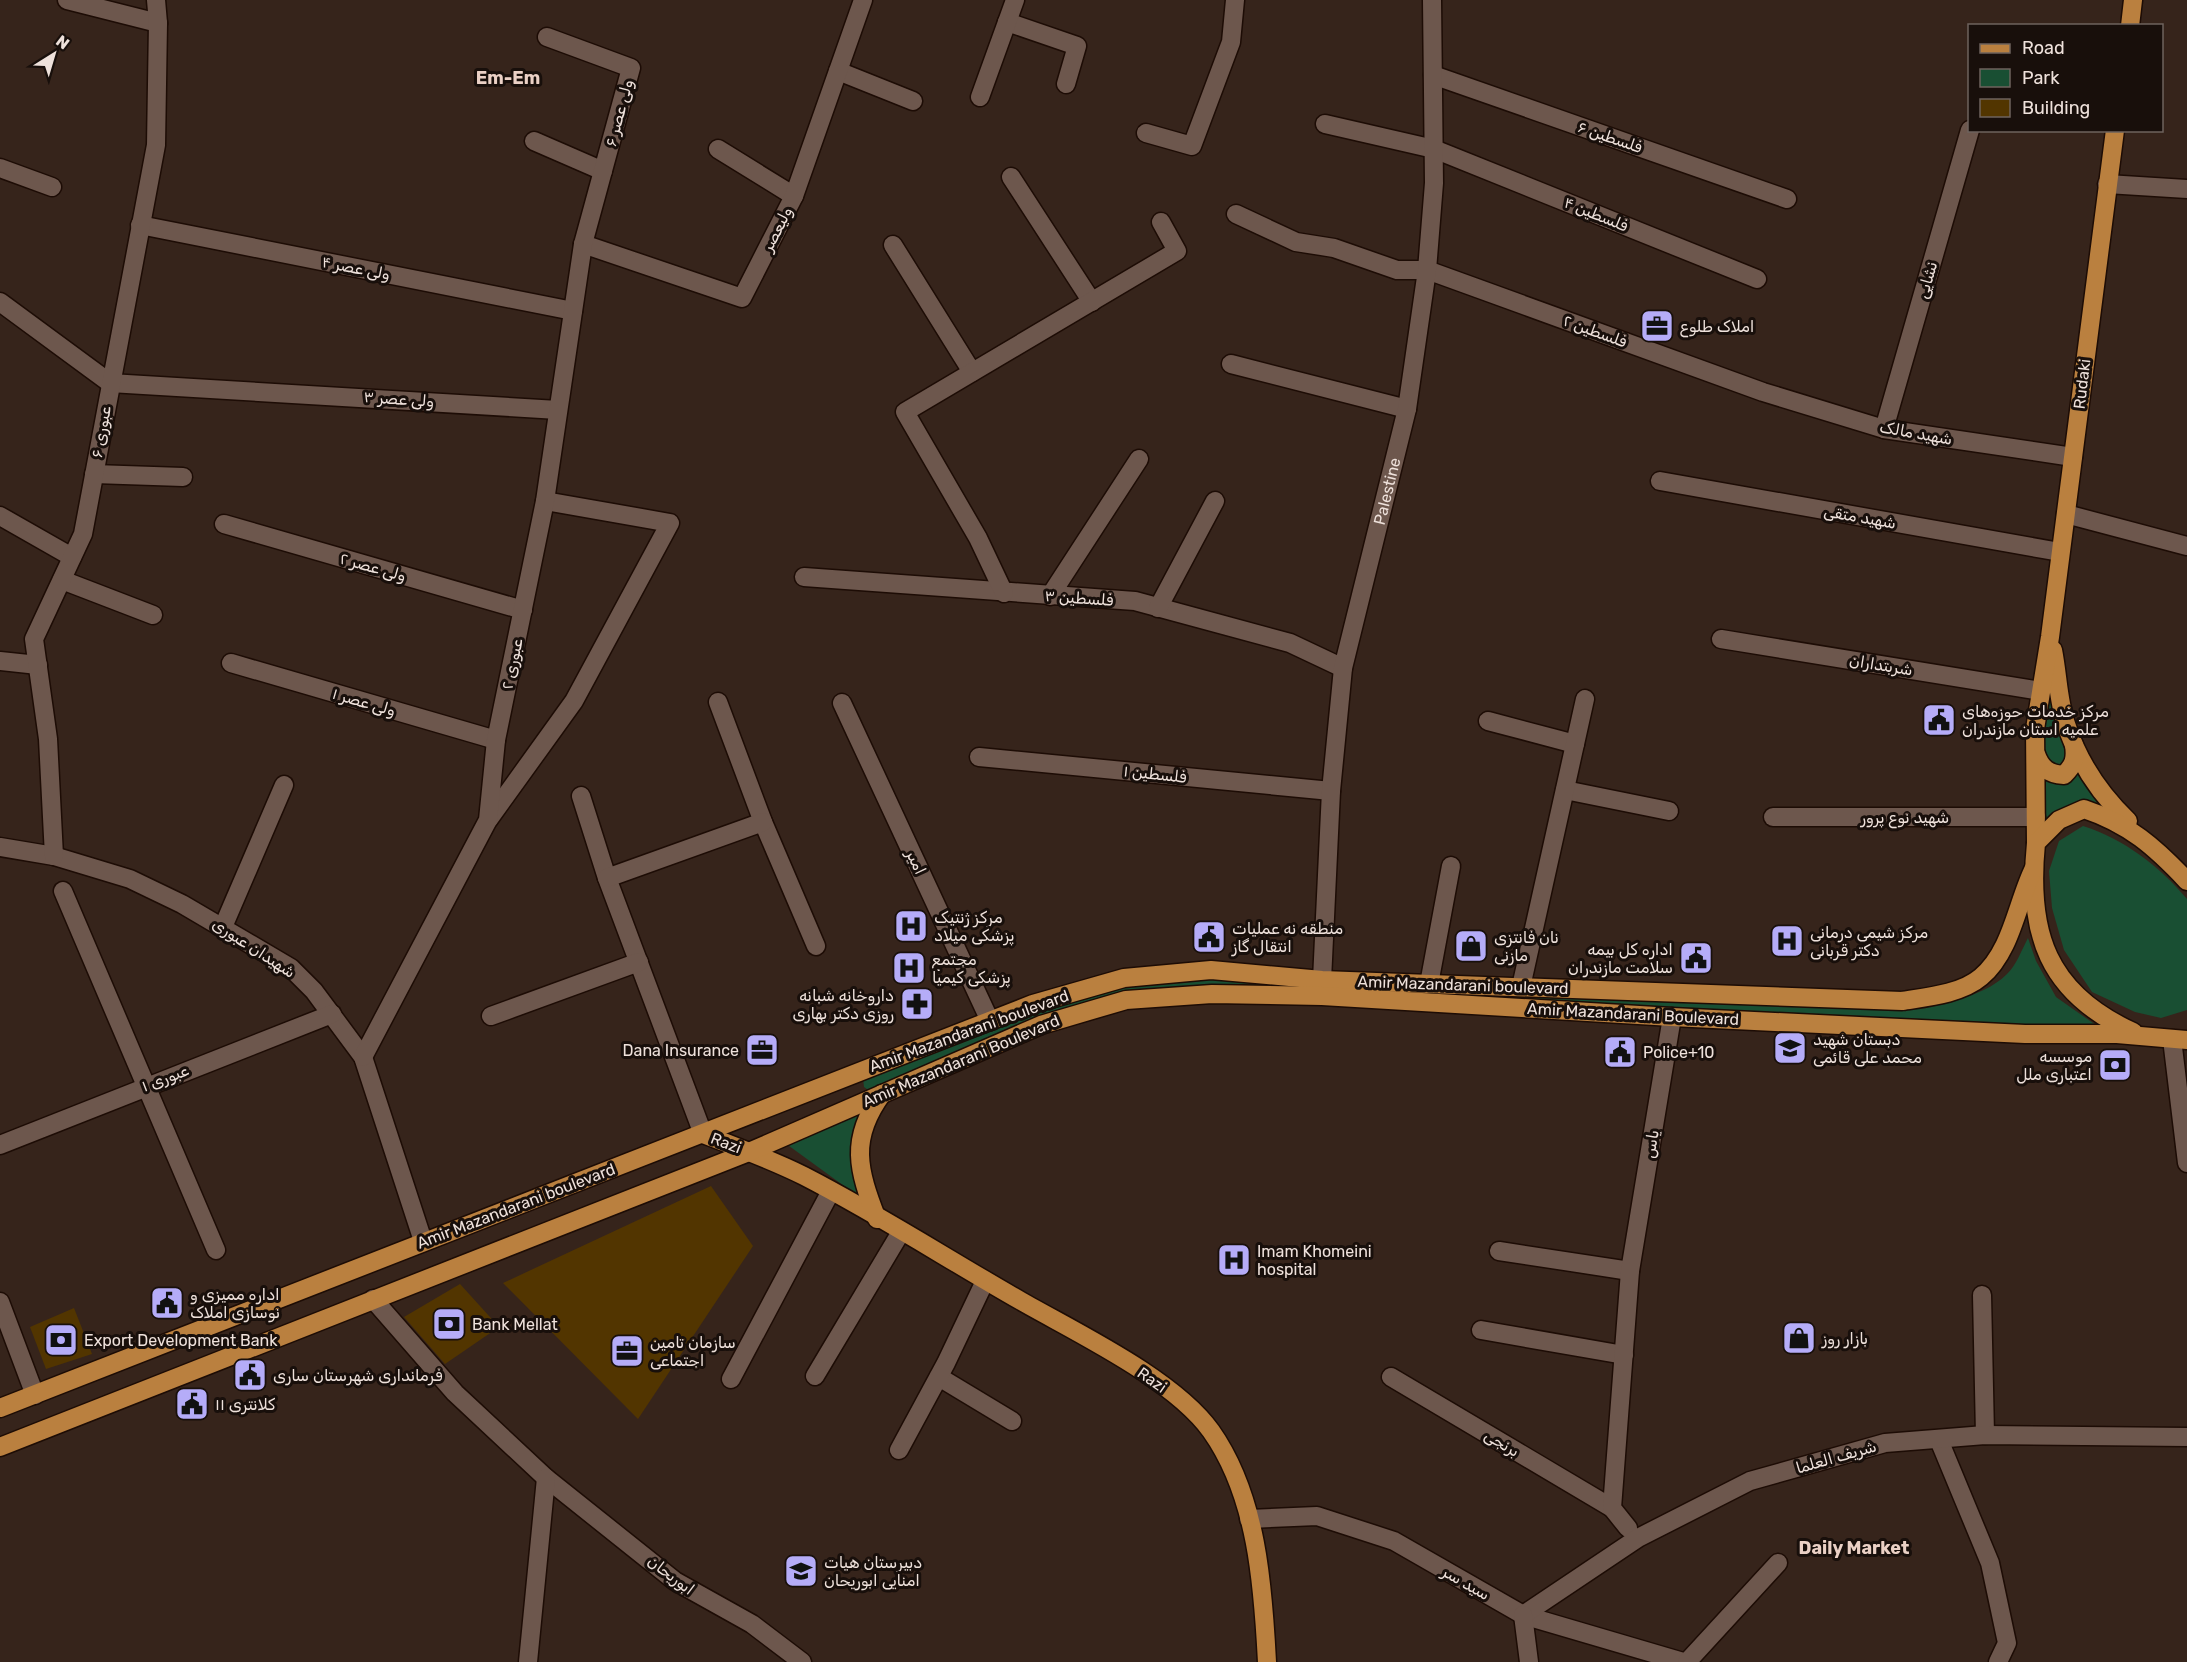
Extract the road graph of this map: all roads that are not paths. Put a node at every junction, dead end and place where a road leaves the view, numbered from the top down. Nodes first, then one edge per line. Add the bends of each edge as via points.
1 (67, 0) edge
2 (156, 0) edge
3 (863, 0) edge
4 (1015, 0) edge
5 (1235, 0) edge
6 (1432, 0) edge
7 (2133, 0) edge
8 (1007, 22) junction
9 (159, 23) junction
10 (2130, 24) edge
11 (547, 37) dead end
12 (838, 71) junction
13 (1433, 75) junction
14 (1066, 84) dead end
15 (980, 97) dead end
16 (913, 101) dead end
17 (1325, 124) dead end
18 (1969, 132) edge
19 (2115, 132) edge
20 (1146, 133) dead end
21 (534, 141) dead end
22 (718, 149) dead end
23 (1434, 149) junction
24 (0, 168) edge
25 (603, 171) junction
26 (1011, 177) dead end
27 (2107, 184) junction
28 (52, 187) dead end
29 (2187, 189) edge
30 (794, 196) junction
31 (1787, 199) dead end
32 (1236, 214) dead end
33 (1161, 222) dead end
34 (140, 225) junction
35 (583, 244) junction
36 (893, 246) dead end
37 (1427, 270) junction
38 (1757, 279) dead end
39 (0, 302) edge
40 (1092, 302) junction
41 (573, 311) junction
42 (1231, 364) dead end
43 (972, 372) junction
44 (110, 383) junction
45 (1764, 392) joint
46 (1407, 409) junction
47 (558, 410) junction
48 (1884, 429) junction
49 (2073, 457) junction
50 (1139, 459) dead end
51 (93, 474) junction
52 (183, 477) dead end
53 (1660, 481) dead end
54 (545, 501) junction
55 (1215, 501) dead end
56 (2066, 513) junction
57 (0, 516) edge
58 (224, 524) dead end
59 (2187, 546) edge
60 (2060, 552) junction
61 (72, 557) junction
62 (804, 577) dead end
63 (62, 580) junction
64 (1004, 593) junction
65 (1050, 596) junction
66 (1158, 608) junction
67 (523, 610) junction
68 (153, 615) dead end
69 (2050, 637) junction
70 (1721, 639) dead end
71 (0, 661) edge
72 (231, 663) dead end
73 (38, 665) junction
74 (1343, 668) junction
75 (2041, 691) junction
76 (1585, 699) dead end
77 (718, 702) dead end
78 (842, 703) dead end
79 (1488, 721) dead end
80 (496, 740) junction
81 (1575, 744) junction
82 (2074, 745) junction
83 (2035, 752) junction
84 (979, 756) dead end
85 (284, 785) dead end
86 (1565, 790) junction
87 (1331, 791) junction
88 (581, 796) dead end
89 (1669, 812) dead end
90 (1773, 817) dead end
91 (2036, 817) junction
92 (488, 820) junction
93 (763, 822) junction
94 (2036, 843) junction
95 (2154, 846) junction
96 (0, 847) edge
97 (54, 856) junction
98 (1451, 866) dead end
99 (2034, 868) junction
100 (607, 878) junction
101 (2187, 881) edge
102 (63, 891) dead end
103 (223, 927) junction
104 (816, 946) dead end
105 (639, 962) junction
106 (1323, 980) junction
107 (1429, 984) junction
108 (1521, 987) junction
109 (332, 1014) junction
110 (491, 1016) dead end
111 (1672, 1017) junction
112 (990, 1021) junction
113 (2187, 1026) edge
114 (2141, 1035) junction
115 (2179, 1040) edge
116 (363, 1057) junction
117 (147, 1085) junction
118 (883, 1093) junction
119 (703, 1134) junction
120 (0, 1145) edge
121 (749, 1152) junction
122 (2187, 1163) edge
123 (831, 1191) junction
124 (877, 1219) junction
125 (901, 1232) junction
126 (423, 1241) junction
127 (216, 1250) dead end
128 (1499, 1251) dead end
129 (1630, 1271) junction
130 (985, 1281) junction
131 (1982, 1295) dead end
132 (373, 1299) junction
133 (0, 1302) edge
134 (1481, 1330) dead end
135 (1624, 1355) junction
136 (815, 1376) dead end
137 (939, 1377) junction
138 (1391, 1377) dead end
139 (731, 1379) dead end
140 (35, 1395) junction
141 (0, 1408) edge
142 (1012, 1420) dead end
143 (1985, 1436) junction
144 (2187, 1437) edge
145 (1939, 1440) junction
146 (0, 1447) edge
147 (899, 1450) dead end
148 (546, 1478) junction
149 (1612, 1508) junction
150 (1250, 1519) junction
151 (1628, 1528) dead end
152 (1778, 1563) dead end
153 (1523, 1615) junction
154 (528, 1662) edge
155 (802, 1662) edge
156 (1267, 1662) edge
157 (1529, 1662) edge
158 (1685, 1662) edge
159 (1998, 1662) edge

1 - 9 street
2 - 9 street, عبوری ۶
3 - 12 street, ولیعصر
4 - 8 street
5 - 20 street via 1231,42 1192,146
6 - 13 street, Palestine
7 - 10 main road
8 - 14 street via 1077,46
8 - 15 street
9 - 34 street, عبوری ۶ via 156,145
11 - 25 street, ولی عصر ۶ via 631,69
12 - 16 street
12 - 30 street, ولیعصر
13 - 23 street, Palestine
13 - 31 street, فلسطین ۶
17 - 23 street, فلسطین ۴
18 - 48 street, نشایی
19 - 27 main road, Rudaki
21 - 25 street
22 - 30 street
23 - 37 street, Palestine
23 - 38 street, فلسطین ۴
24 - 28 street
25 - 35 street, ولی عصر ۶
26 - 40 street
27 - 29 street
27 - 49 main road, Rudaki
30 - 35 street, ولیعصر via 742,298
32 - 37 street, فلسطین ۲ via 1296,242 1334,248 1396,270
33 - 40 street via 1178,251
34 - 41 street, ولی عصر ۴
34 - 44 street, عبوری ۶
35 - 41 street, عبوری ۲
36 - 43 street
37 - 45 street, فلسطین ۲
37 - 46 street, Palestine
39 - 44 street
40 - 43 street
41 - 47 street, عبوری ۲
42 - 46 street
43 - 64 street via 905,412 978,538
44 - 47 street, ولی عصر ۳
44 - 51 street, عبوری ۶
45 - 48 street, شهید مالک
46 - 74 street, Palestine
47 - 54 street, عبوری ۲
48 - 49 street, شهید مالک
49 - 56 main road, Rudaki
50 - 65 street
51 - 52 street
51 - 61 street, عبوری ۶ via 83,534
53 - 60 street, شهید متقی
54 - 67 street, عبوری ۲
54 - 92 street via 670,523 574,700
55 - 66 street
56 - 59 street
56 - 60 main road, Rudaki
57 - 61 street
58 - 67 street, ولی عصر ۲
60 - 69 main road, Rudaki
61 - 63 street, عبوری ۶
62 - 64 street, فلسطین ۳
63 - 68 street
63 - 73 street, عبوری ۶ via 34,639
64 - 65 street, فلسطین ۳
65 - 66 street, فلسطین ۳ via 1135,601
66 - 74 street, فلسطین ۳ via 1290,644
67 - 80 street, عبوری ۲
69 - 75 main road, Rudaki
69 - 82 main road, Rudaki via 2065,723
70 - 75 street, شربتداران
71 - 73 street
72 - 80 street, ولی عصر ۱
73 - 97 street, عبوری ۶ via 48,740
74 - 87 street, Palestine
75 - 83 main road, Rudaki
76 - 81 street
77 - 93 street
78 - 112 street, امیر
79 - 81 street
80 - 92 street, عبوری ۲
81 - 86 street
82 - 83 main road via 2073,767 2064,775 2040,766
82 - 95 main road, Rudaki via 2103,797
83 - 91 main road, Rudaki
84 - 87 street, فلسطین ۱
85 - 103 street
86 - 89 street
86 - 108 street
87 - 106 street, Palestine
88 - 100 street
90 - 91 street, شهید نوع پرور
91 - 94 main road, Rudaki
92 - 116 street, عبوری ۲
93 - 100 street
93 - 104 street
94 - 95 main road via 2059,820 2084,809 2112,818
94 - 99 main road, Rudaki
95 - 101 main road
96 - 97 street, شهیدان عبوری
97 - 103 street, شهیدان عبوری via 129,879
98 - 107 street
99 - 108 main road, Amir Mazandarani boulevard via 2001,952 1981,977 1934,996 1902,1001
99 - 114 main road via 2032,893 2046,951 2059,975 2091,1009
100 - 105 street
102 - 117 street
103 - 109 street, شهیدان عبوری via 291,968
105 - 110 street
105 - 119 street
106 - 107 main road, Amir Mazandarani boulevard
106 - 112 main road, Amir Mazandarani boulevard via 1211,970 1124,978 1033,1004
107 - 108 main road, Amir Mazandarani boulevard
109 - 116 street, شهیدان عبوری
109 - 117 street, عبوری ۱
111 - 114 main road, Amir Mazandarani Boulevard via 2025,1034
111 - 118 main road, Amir Mazandarani Boulevard via 1322,996 1212,994 1126,1000 1041,1025
111 - 129 street, یاس
112 - 119 main road, Amir Mazandarani boulevard
113 - 114 main road
114 - 115 main road, Amir Mazandarani Boulevard
115 - 122 street
116 - 126 street, شهیدان عبوری
117 - 120 street, عبوری ۱
117 - 127 street
118 - 121 main road, Amir Mazandarani Boulevard
118 - 124 main road via 868,1113 860,1134 864,1186
119 - 121 main road, Razi
119 - 126 main road, Amir Mazandarani boulevard
121 - 123 main road, Razi
121 - 132 main road, Amir Mazandarani boulevard
123 - 124 main road, Razi
123 - 139 street
124 - 125 main road, Razi
125 - 130 main road, Razi
125 - 136 street
126 - 140 main road, Amir Mazandarani boulevard
128 - 129 street
129 - 135 street, یاس
130 - 137 street
130 - 150 main road, Razi via 1123,1359 1190,1406 1227,1459
131 - 143 street
132 - 146 main road, Amir Mazandarani boulevard
132 - 148 street, ابوریحان via 455,1393
133 - 140 street
134 - 135 street
135 - 149 street, یاس
137 - 142 street
137 - 147 street
138 - 149 street, برنجی
140 - 141 main road, Amir Mazandarani boulevard
143 - 144 street, شریف العلما
143 - 145 street, شریف العلما
145 - 153 street, شریف العلما via 1885,1443 1750,1481 1638,1538
145 - 159 street via 1990,1563 2007,1642
148 - 154 street
148 - 155 street, ابوریحان via 675,1581 752,1624
149 - 151 street
150 - 153 street, سید سر via 1317,1516 1394,1541
150 - 156 main road, Razi via 1265,1617
152 - 158 street
153 - 157 street
153 - 158 street, سید سر

